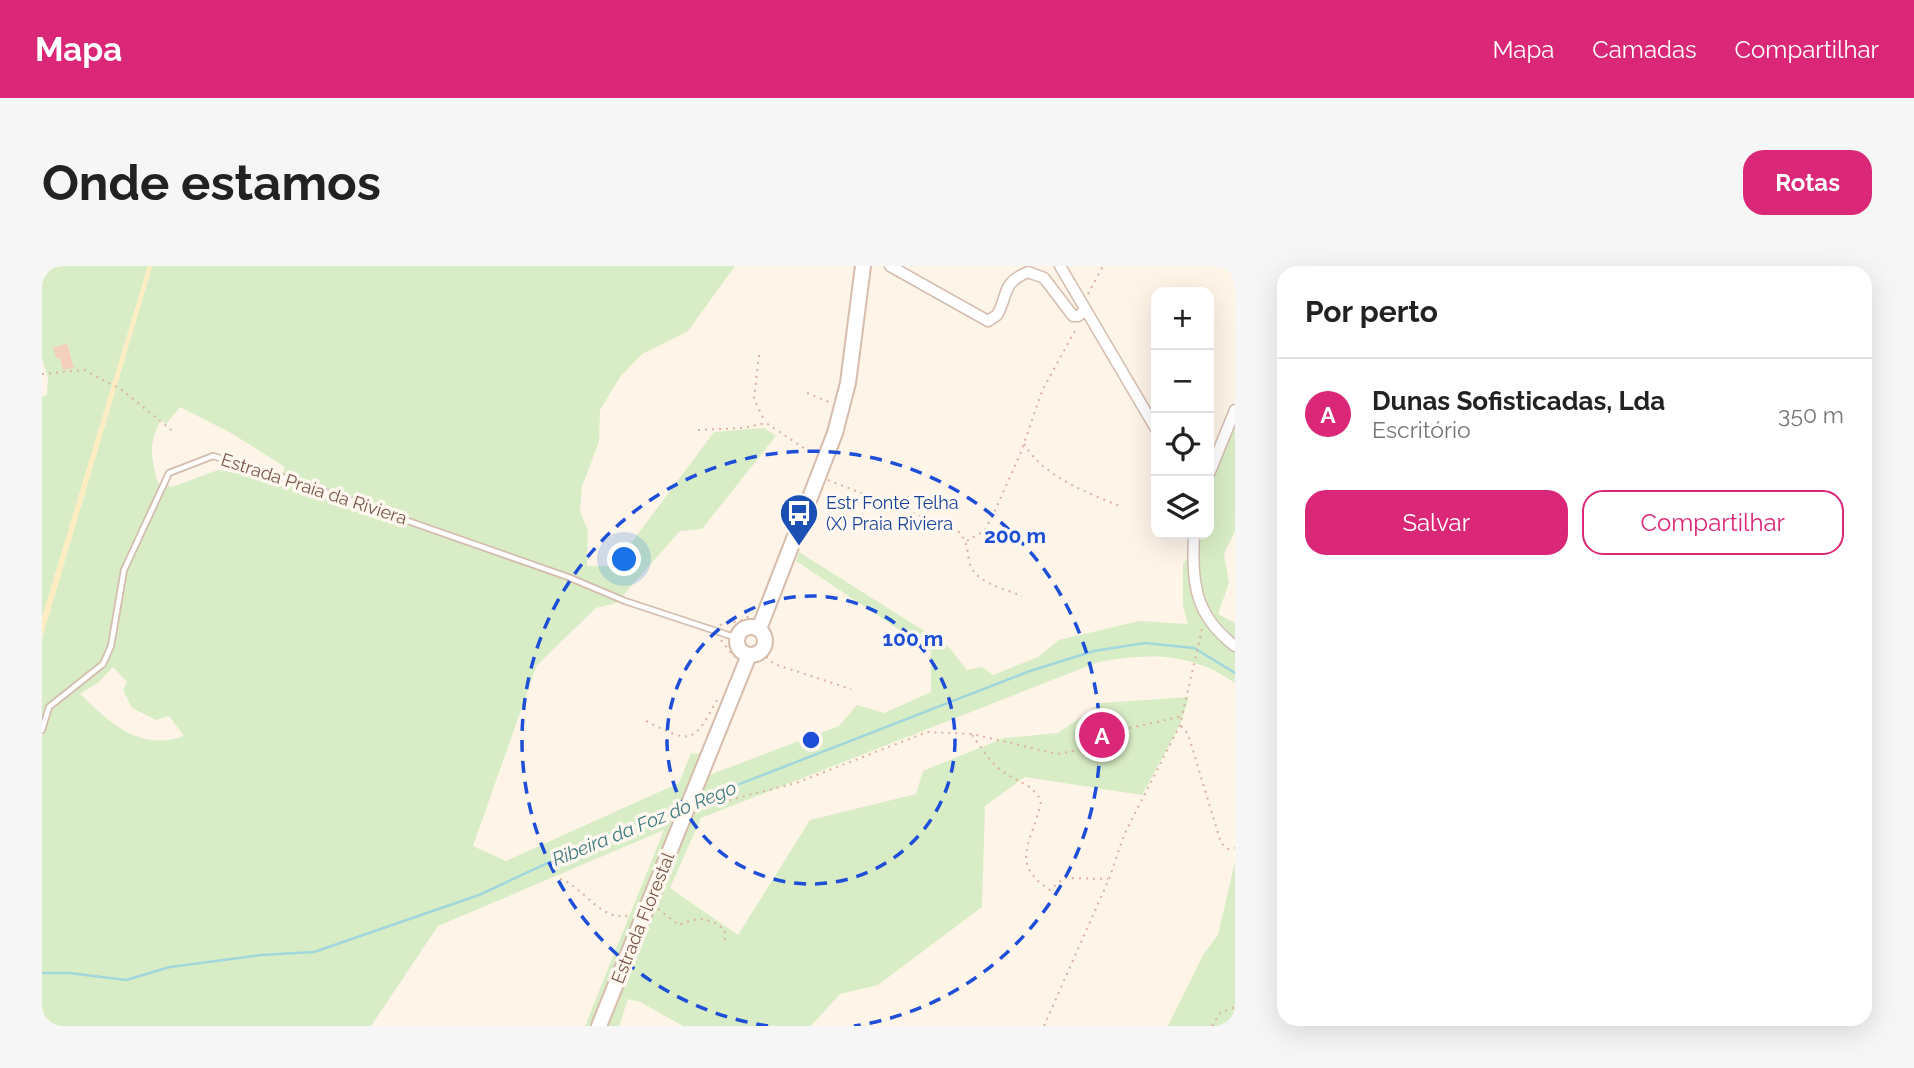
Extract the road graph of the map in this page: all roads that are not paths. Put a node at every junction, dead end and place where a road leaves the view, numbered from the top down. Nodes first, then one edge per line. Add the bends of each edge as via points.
1 (863, 266) edge
2 (890, 266) edge
3 (1060, 266) edge
4 (1085, 309) junction
5 (1235, 410) edge
6 (1151, 421) edge
7 (1214, 462) edge
8 (1194, 539) edge
9 (759, 629) junction
10 (737, 638) junction
11 (1235, 646) edge
12 (755, 654) junction
13 (42, 730) edge
14 (599, 1026) edge

1 - 9 main road via 842,407 820,477
2 - 4 street via 988,321 1002,308 1012,281 1028,272 1044,278 1073,316
3 - 4 street
4 - 6 street
5 - 7 street
8 - 11 street via 1196,597 1215,630
9 - 10 main road via 746,628
9 - 12 main road via 765,644
10 - 12 main road via 740,649
10 - 13 lane, Estrada Praia da Riviera via 296,481 213,456 169,473 124,570 111,646 103,664 49,707
12 - 14 main road, Estrada Florestal

